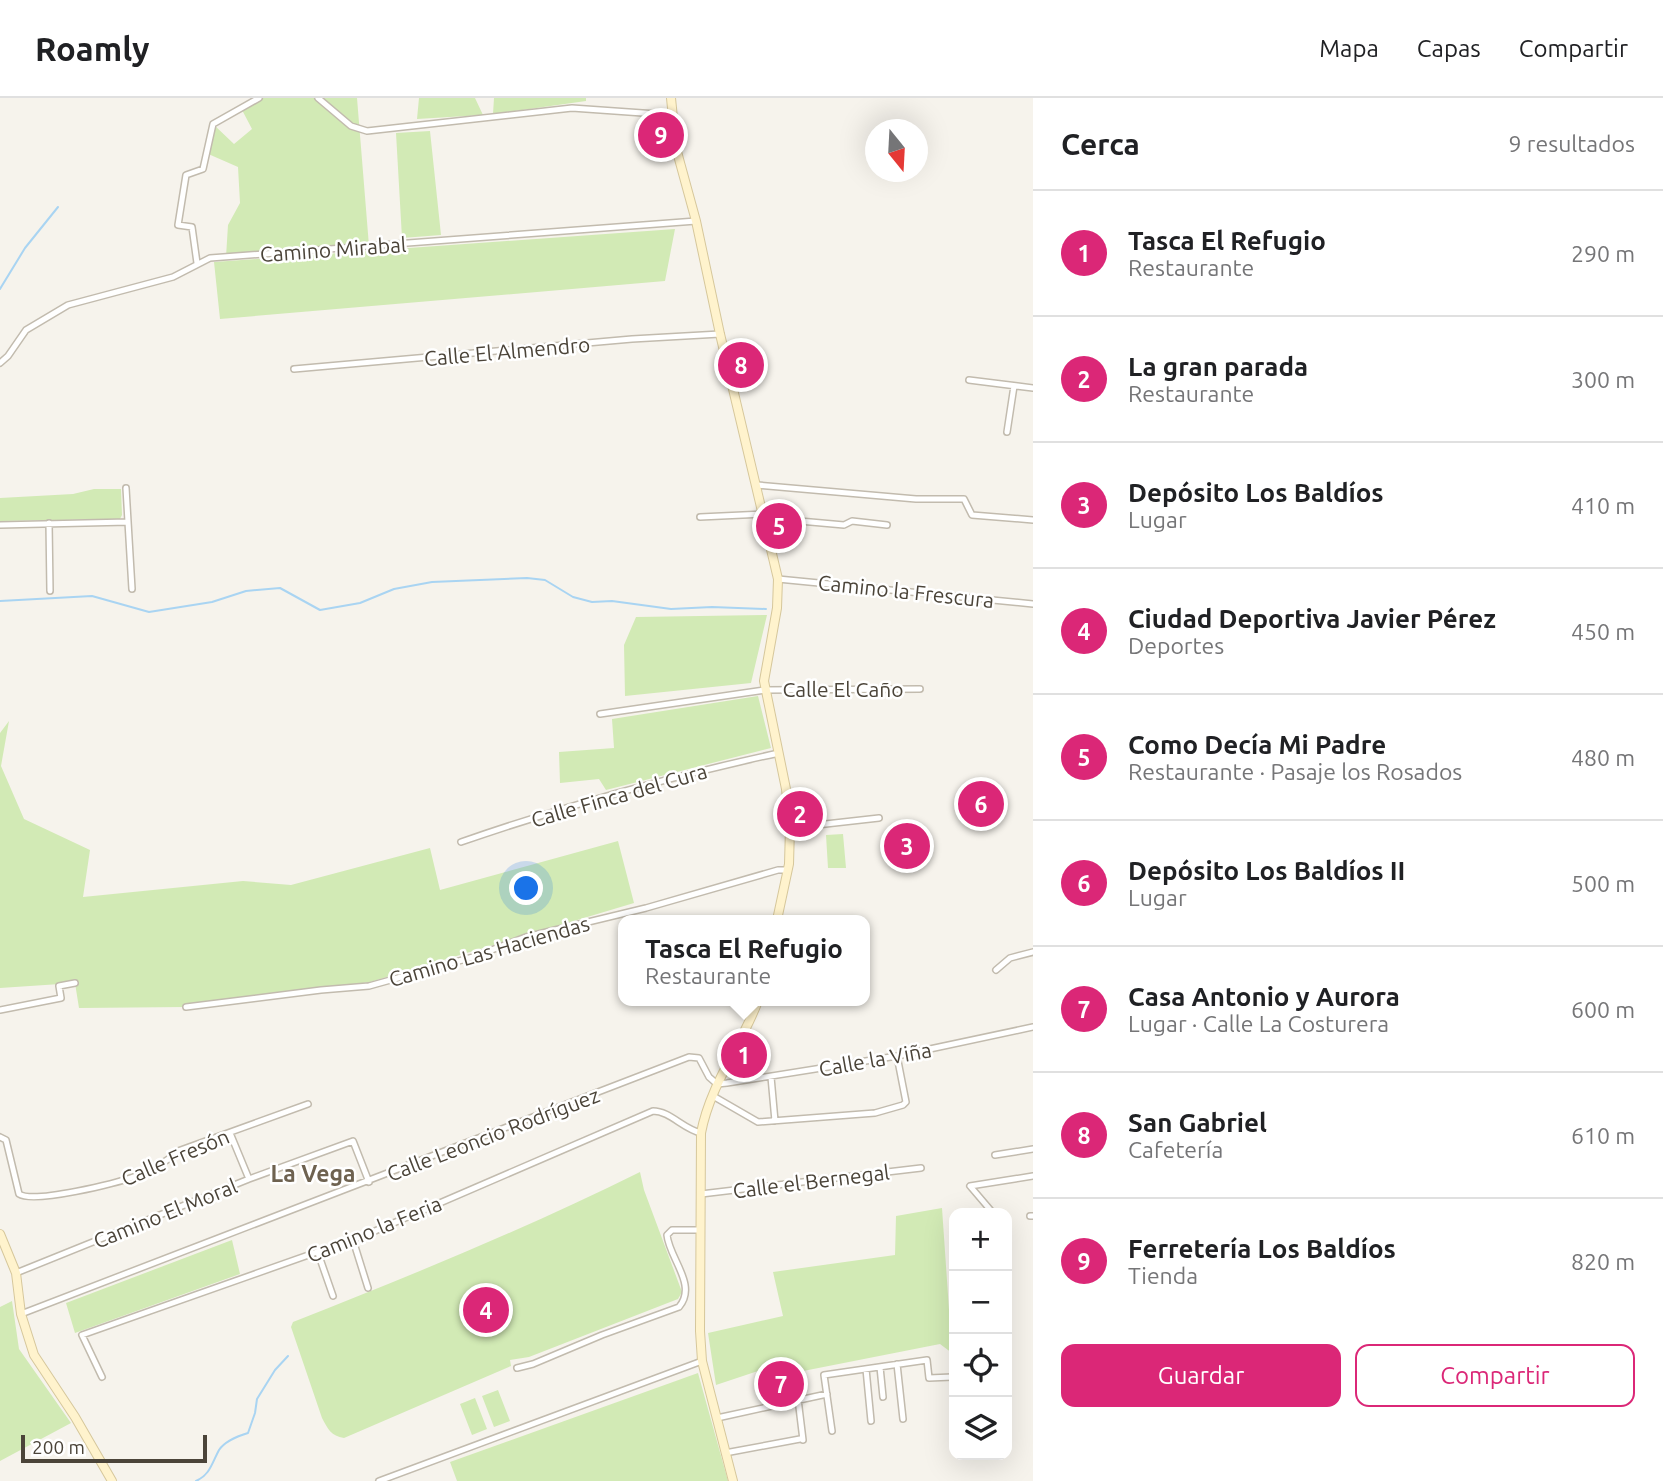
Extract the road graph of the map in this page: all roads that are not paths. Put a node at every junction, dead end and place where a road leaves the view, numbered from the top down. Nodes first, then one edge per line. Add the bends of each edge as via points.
1 (259, 98) edge
2 (318, 98) edge
3 (671, 98) edge
4 (671, 115) junction
5 (696, 221) junction
6 (197, 263) junction
7 (720, 334) junction
8 (0, 363) edge
9 (294, 369) dead end
10 (969, 380) dead end
11 (1014, 386) junction
12 (1033, 388) edge
13 (1007, 432) dead end
14 (757, 485) junction
15 (126, 488) dead end
16 (765, 516) junction
17 (700, 517) dead end
18 (1033, 520) edge
19 (128, 522) junction
20 (49, 523) junction
21 (0, 525) edge
22 (887, 525) dead end
23 (778, 579) junction
24 (132, 589) dead end
25 (50, 591) dead end
26 (1033, 604) edge
27 (765, 690) junction
28 (920, 690) dead end
29 (600, 714) dead end
30 (779, 753) junction
31 (879, 818) dead end
32 (790, 828) junction
33 (461, 842) dead end
34 (788, 870) junction
35 (778, 915) edge
36 (1033, 952) edge
37 (996, 970) dead end
38 (75, 983) dead end
39 (756, 1006) edge
40 (186, 1007) dead end
41 (0, 1010) edge
42 (1033, 1027) edge
43 (897, 1056) junction
44 (771, 1077) junction
45 (717, 1084) junction
46 (713, 1096) junction
47 (308, 1104) dead end
48 (775, 1121) junction
49 (230, 1133) junction
50 (701, 1133) junction
51 (0, 1137) edge
52 (1033, 1149) edge
53 (995, 1155) dead end
54 (921, 1168) dead end
55 (1033, 1176) edge
56 (249, 1179) junction
57 (369, 1182) junction
58 (701, 1195) junction
59 (989, 1208) edge
60 (700, 1230) junction
61 (0, 1234) edge
62 (353, 1240) junction
63 (318, 1252) junction
64 (16, 1273) junction
65 (368, 1287) dead end
66 (333, 1296) dead end
67 (21, 1314) junction
68 (702, 1361) junction
69 (898, 1364) junction
70 (880, 1367) junction
71 (517, 1368) dead end
72 (866, 1369) junction
73 (102, 1377) dead end
74 (949, 1377) edge
75 (827, 1394) junction
76 (883, 1397) dead end
77 (798, 1399) junction
78 (716, 1418) junction
79 (903, 1419) dead end
80 (871, 1421) dead end
81 (832, 1432) dead end
82 (725, 1453) junction
83 (112, 1481) edge
84 (379, 1481) edge
85 (733, 1481) edge

1 - 6 street via 213,124 203,169 186,175 178,225 192,227
2 - 4 street via 351,126 367,131 572,108
3 - 4 main road
4 - 5 main road
5 - 6 street, Camino Mirabal via 210,258
5 - 7 main road
6 - 8 street, Camino Mirabal via 173,277 68,305 26,330
7 - 9 street, Calle El Almendro
7 - 14 main road
10 - 11 street
11 - 12 street
11 - 13 street
14 - 16 main road
14 - 18 street via 964,499 972,515
15 - 19 street
16 - 17 street
16 - 22 street
16 - 23 main road
19 - 20 street
19 - 24 street
20 - 21 street
20 - 25 street
23 - 26 street, Camino la Frescura
23 - 27 main road
27 - 28 street, Calle El Caño
27 - 29 street, Calle El Caño
27 - 30 main road
30 - 32 main road
30 - 33 street, Calle Finca del Cura via 652,784
31 - 32 street
32 - 34 main road
34 - 35 main road
34 - 40 street, Camino Las Haciendas via 526,937 369,986
36 - 37 street via 1010,958
38 - 41 street via 59,986 61,998
39 - 45 main road
42 - 43 street, Calle la Viña
43 - 44 street, Calle la Viña
43 - 48 street via 903,1105 875,1114
44 - 45 street, Calle la Viña
44 - 48 street
45 - 46 main road
45 - 57 street, Calle Leoncio Rodríguez via 699,1058 690,1057
46 - 48 street via 758,1122
46 - 50 main road
47 - 49 street, Calle Fresón
49 - 51 street, Calle Fresón via 178,1151 125,1179 25,1198 19,1194 6,1140
49 - 56 street
50 - 58 main road
50 - 62 street, Camino la Feria via 653,1111
52 - 53 street
54 - 58 street, Calle el Bernegal
55 - 59 street via 970,1186
56 - 57 street, Camino El Moral via 354,1141
56 - 64 street, Camino El Moral
57 - 67 street, Calle Leoncio Rodríguez
58 - 60 main road
60 - 68 main road
60 - 71 street via 672,1230 667,1235 685,1281 686,1296 679,1307
61 - 64 main road
62 - 63 street, Camino la Feria
62 - 65 street
63 - 66 street
63 - 73 street, Camino la Feria via 82,1335
64 - 67 main road
67 - 83 main road via 34,1355
68 - 78 main road
68 - 84 street
69 - 70 street
69 - 74 street via 928,1360 929,1378
69 - 79 street
70 - 72 street
70 - 76 street
72 - 75 street via 824,1375
72 - 80 street
75 - 77 street
75 - 81 street
77 - 78 street
77 - 82 street via 801,1439
78 - 82 main road
82 - 85 main road

